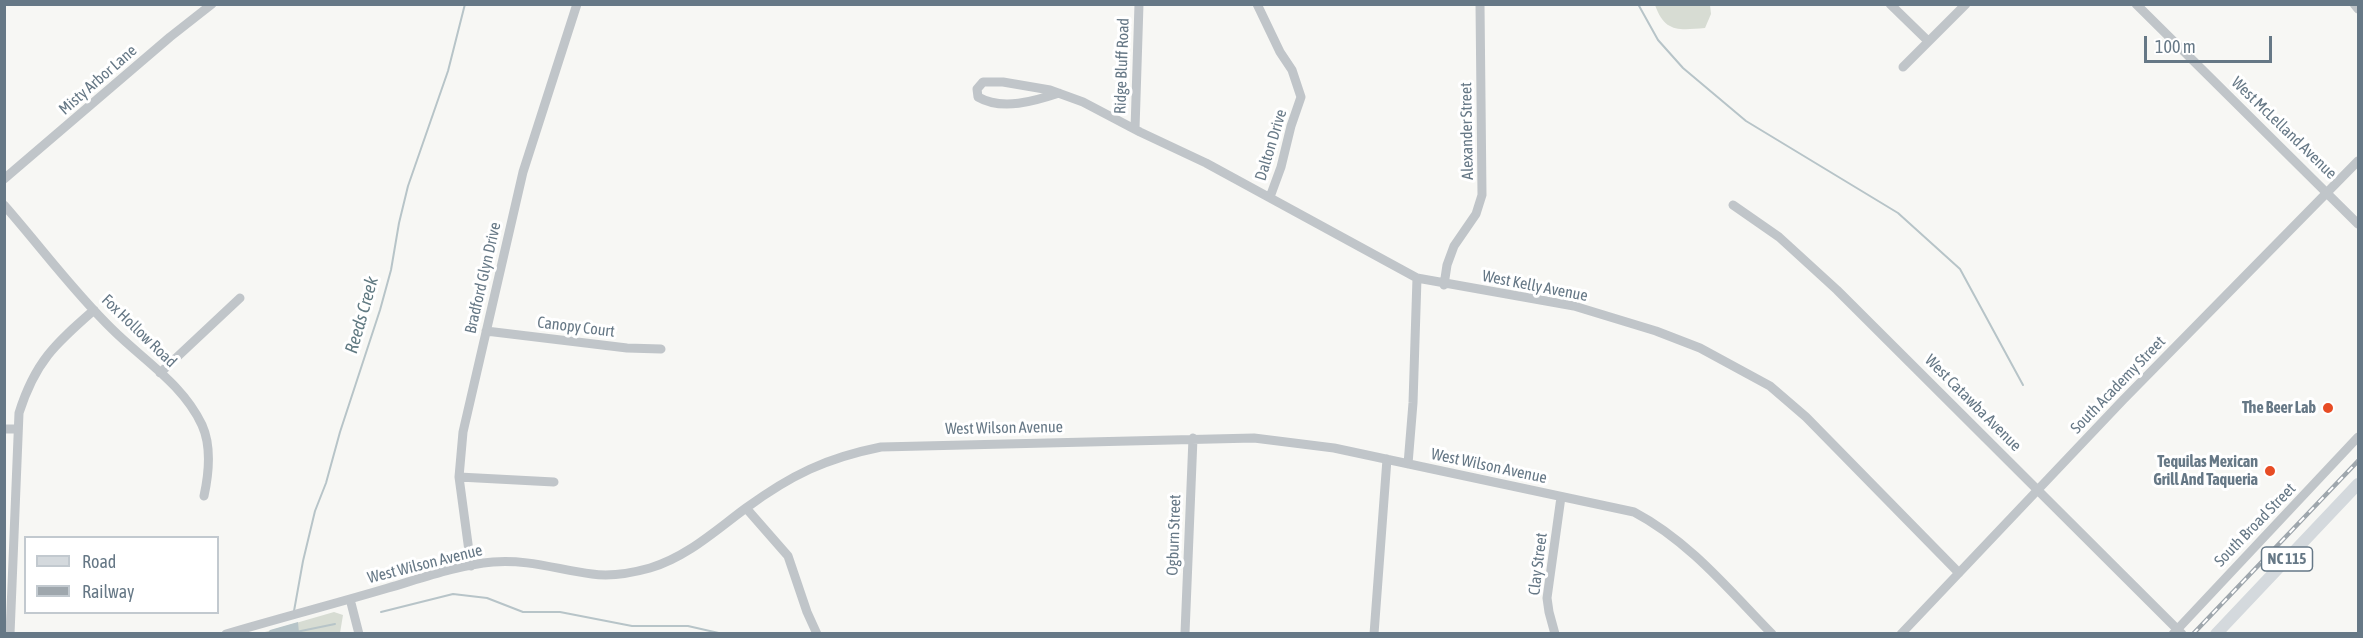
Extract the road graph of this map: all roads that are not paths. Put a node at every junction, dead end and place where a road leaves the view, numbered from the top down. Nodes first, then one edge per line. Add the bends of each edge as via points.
1 (212, 4) edge
2 (577, 4) edge
3 (1139, 4) edge
4 (1257, 4) edge
5 (1480, 4) edge
6 (1890, 4) edge
7 (1966, 4) edge
8 (2136, 4) edge
9 (2354, 4) edge
10 (2358, 9) edge
11 (1928, 41) junction
12 (1903, 67) dead end
13 (1059, 93) junction
14 (1135, 129) junction
15 (2358, 160) edge
16 (4, 179) edge
17 (2327, 192) junction
18 (1270, 197) junction
19 (4, 205) edge
20 (1733, 205) dead end
21 (2358, 224) edge
22 (1417, 278) junction
23 (1444, 285) junction
24 (240, 298) dead end
25 (94, 310) junction
26 (486, 331) junction
27 (661, 349) dead end
28 (160, 373) junction
29 (4, 429) edge
30 (17, 429) junction
31 (2358, 437) edge
32 (1193, 438) junction
33 (1387, 459) junction
34 (1408, 464) junction
35 (459, 477) junction
36 (554, 482) dead end
37 (2358, 484) edge
38 (2038, 490) junction
39 (204, 496) dead end
40 (1561, 497) junction
41 (746, 508) junction
42 (471, 566) junction
43 (1959, 573) junction
44 (350, 599) junction
45 (2178, 632) edge
46 (9, 633) edge
47 (226, 633) edge
48 (359, 633) edge
49 (817, 633) edge
50 (1185, 633) edge
51 (1374, 633) edge
52 (1555, 633) edge
53 (1772, 633) edge
54 (1901, 633) edge
55 (2216, 633) edge

1 - 16 street, Misty Arbor Lane
2 - 26 street, Bradford Glyn Drive via 523,172
3 - 14 street, Ridge Bluff Road
4 - 18 street, Dalton Drive via 1292,70 1301,97
5 - 23 street, Alexander Street via 1482,195 1476,214 1454,246
6 - 11 street
7 - 11 street
8 - 17 street, West McLelland Avenue
9 - 10 street
11 - 12 street
13 - 13 street, West Kelly Avenue via 994,82 983,82 977,89 978,97 1001,103 1025,102
13 - 14 street, West Kelly Avenue
14 - 18 street, West Kelly Avenue
15 - 17 street, South Academy Street
17 - 21 street, West McLelland Avenue
17 - 38 street, South Academy Street
18 - 22 street, West Kelly Avenue
19 - 25 street, Fox Hollow Road
20 - 38 street, West Catawba Avenue via 1804,259
22 - 23 street, West Kelly Avenue
22 - 34 street
23 - 43 street, West Kelly Avenue via 1574,306 1700,348 1756,378 1806,417
24 - 28 street
25 - 28 street, Fox Hollow Road
25 - 30 street via 38,366 27,388
26 - 27 street, Canopy Court
26 - 35 street, Bradford Glyn Drive via 463,432
28 - 39 street, Fox Hollow Road via 191,404 203,427 209,452
29 - 30 street
30 - 46 street
31 - 45 street, South Broad Street
32 - 33 street, West Wilson Avenue via 1299,442
32 - 41 street, West Wilson Avenue via 881,447 811,467
32 - 50 street, Ogburn Street
33 - 34 street, West Wilson Avenue
33 - 51 street
34 - 40 street, West Wilson Avenue
35 - 36 street
35 - 42 street, Bradford Glyn Drive
37 - 55 main road, NC 115
38 - 43 street, South Academy Street
38 - 45 street, West Catawba Avenue
40 - 52 street, Clay Street via 1547,598
40 - 53 street, West Wilson Avenue via 1634,512 1656,524 1679,540
41 - 42 street, West Wilson Avenue via 671,560 630,573 592,574 518,561
41 - 49 street via 788,555
42 - 44 street, West Wilson Avenue
43 - 54 street, South Academy Street
44 - 47 street, West Wilson Avenue
44 - 48 street

